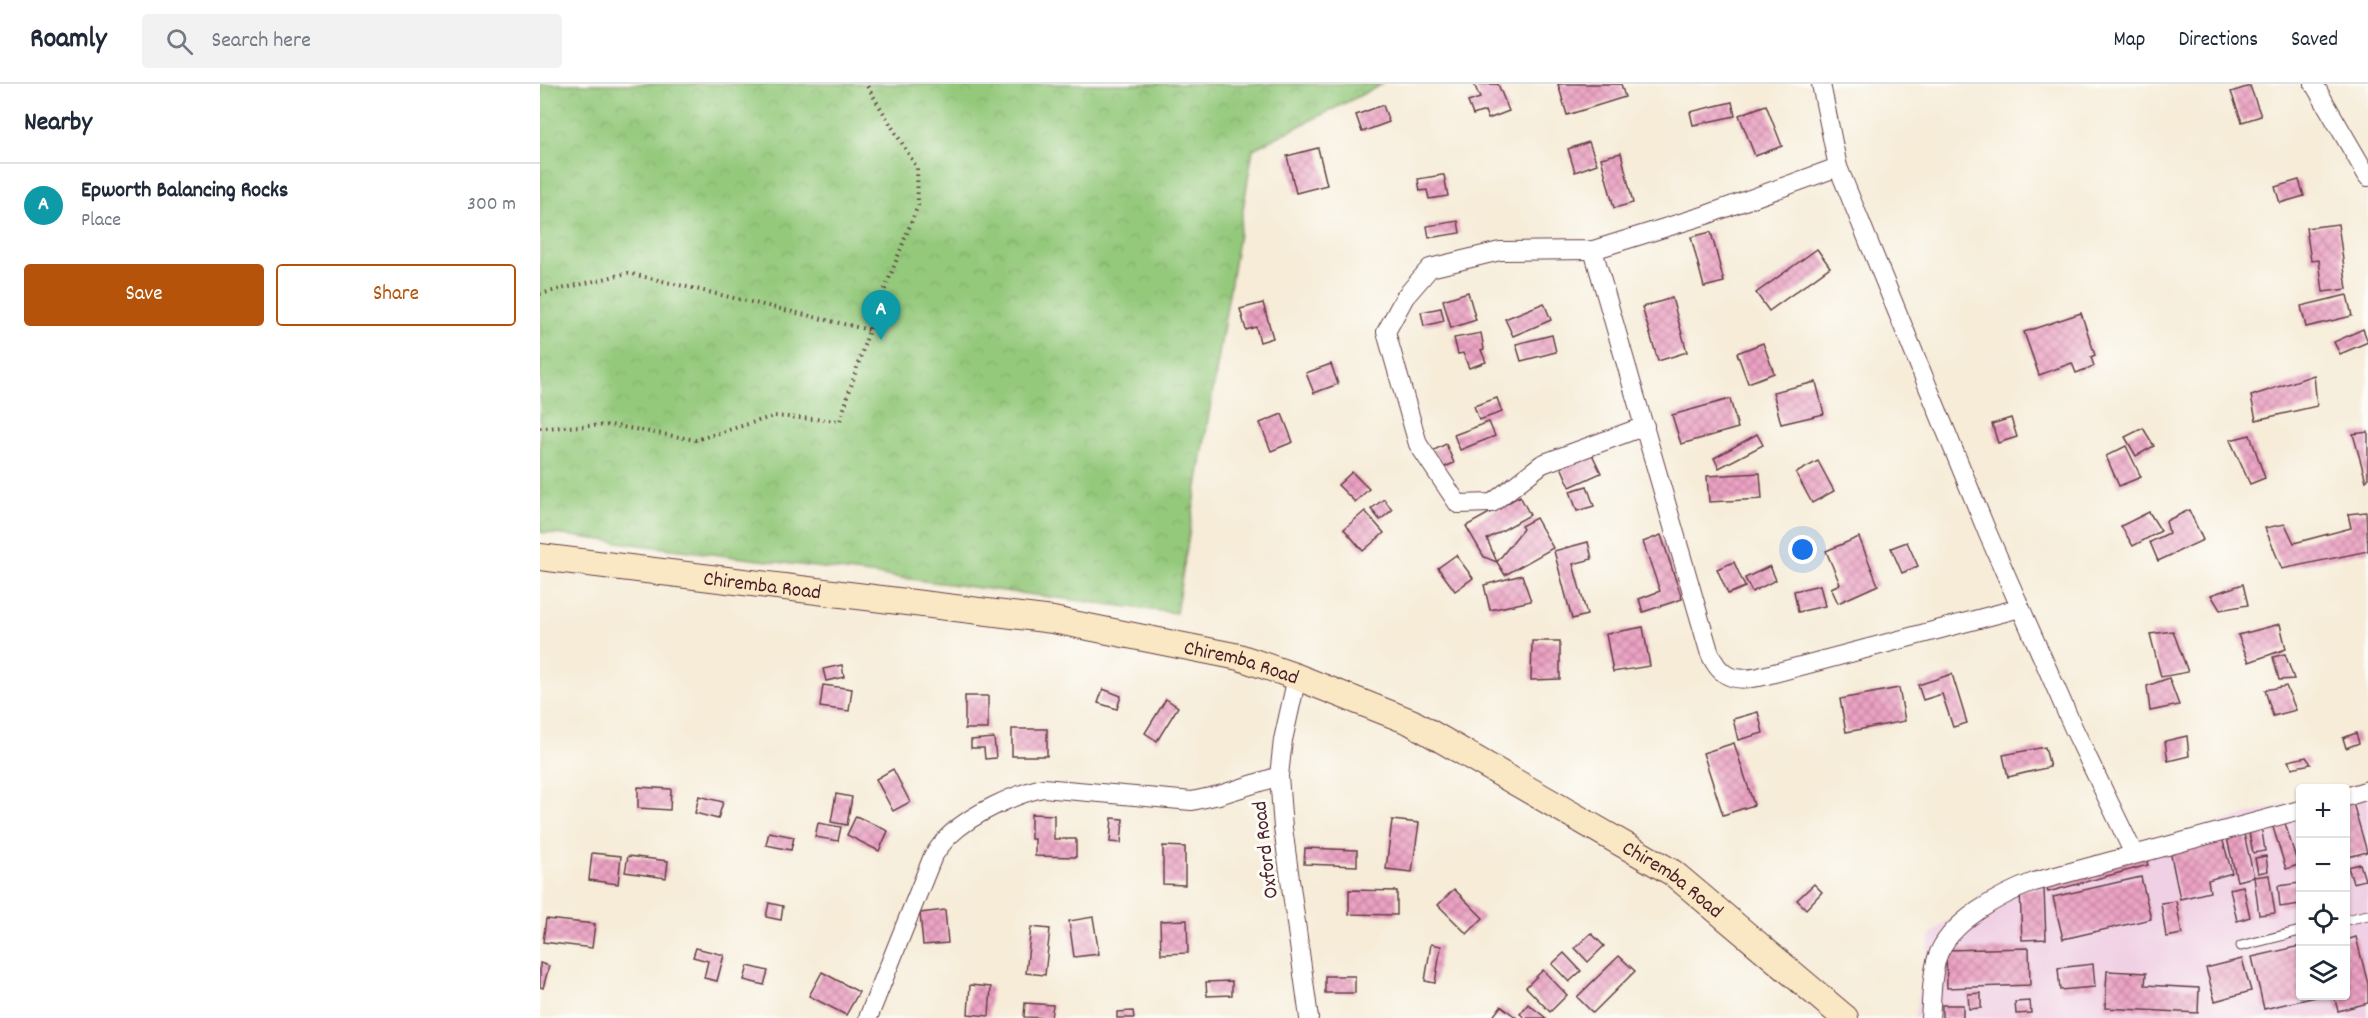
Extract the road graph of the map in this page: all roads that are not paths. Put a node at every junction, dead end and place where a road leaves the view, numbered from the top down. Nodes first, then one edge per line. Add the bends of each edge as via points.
1 (1821, 84) edge
2 (2314, 84) edge
3 (1838, 167) junction
4 (2368, 177) edge
5 (1593, 250) junction
6 (1645, 426) junction
7 (540, 557) edge
8 (2020, 608) junction
9 (1297, 677) junction
10 (1279, 776) junction
11 (2368, 790) edge
12 (2350, 796) edge
13 (2296, 811) edge
14 (2134, 854) junction
15 (2368, 915) edge
16 (2350, 919) edge
17 (2296, 932) edge
18 (2241, 946) dead end
19 (868, 1018) edge
20 (1309, 1018) edge
21 (1845, 1018) edge
22 (1930, 1018) edge

1 - 3 street
2 - 4 street
3 - 5 street via 1706,215
3 - 8 street
5 - 6 street
5 - 6 street via 1500,251 1430,268 1405,297 1386,332 1418,444 1458,504 1492,503 1542,464
6 - 8 street via 1709,651 1714,665 1725,675 1735,679 1759,677
7 - 9 main road, Chiremba Road via 1053,620 1239,657
8 - 14 street
9 - 10 street, Oxford Road via 1282,740
9 - 21 main road, Chiremba Road via 1411,722 1673,873
10 - 19 street via 1192,801 1043,788 972,818 950,834 933,856
10 - 20 street, Oxford Road via 1282,828
11 - 12 street
13 - 14 street
14 - 22 street via 2017,888 1957,928 1938,956
15 - 16 lane
17 - 18 lane

